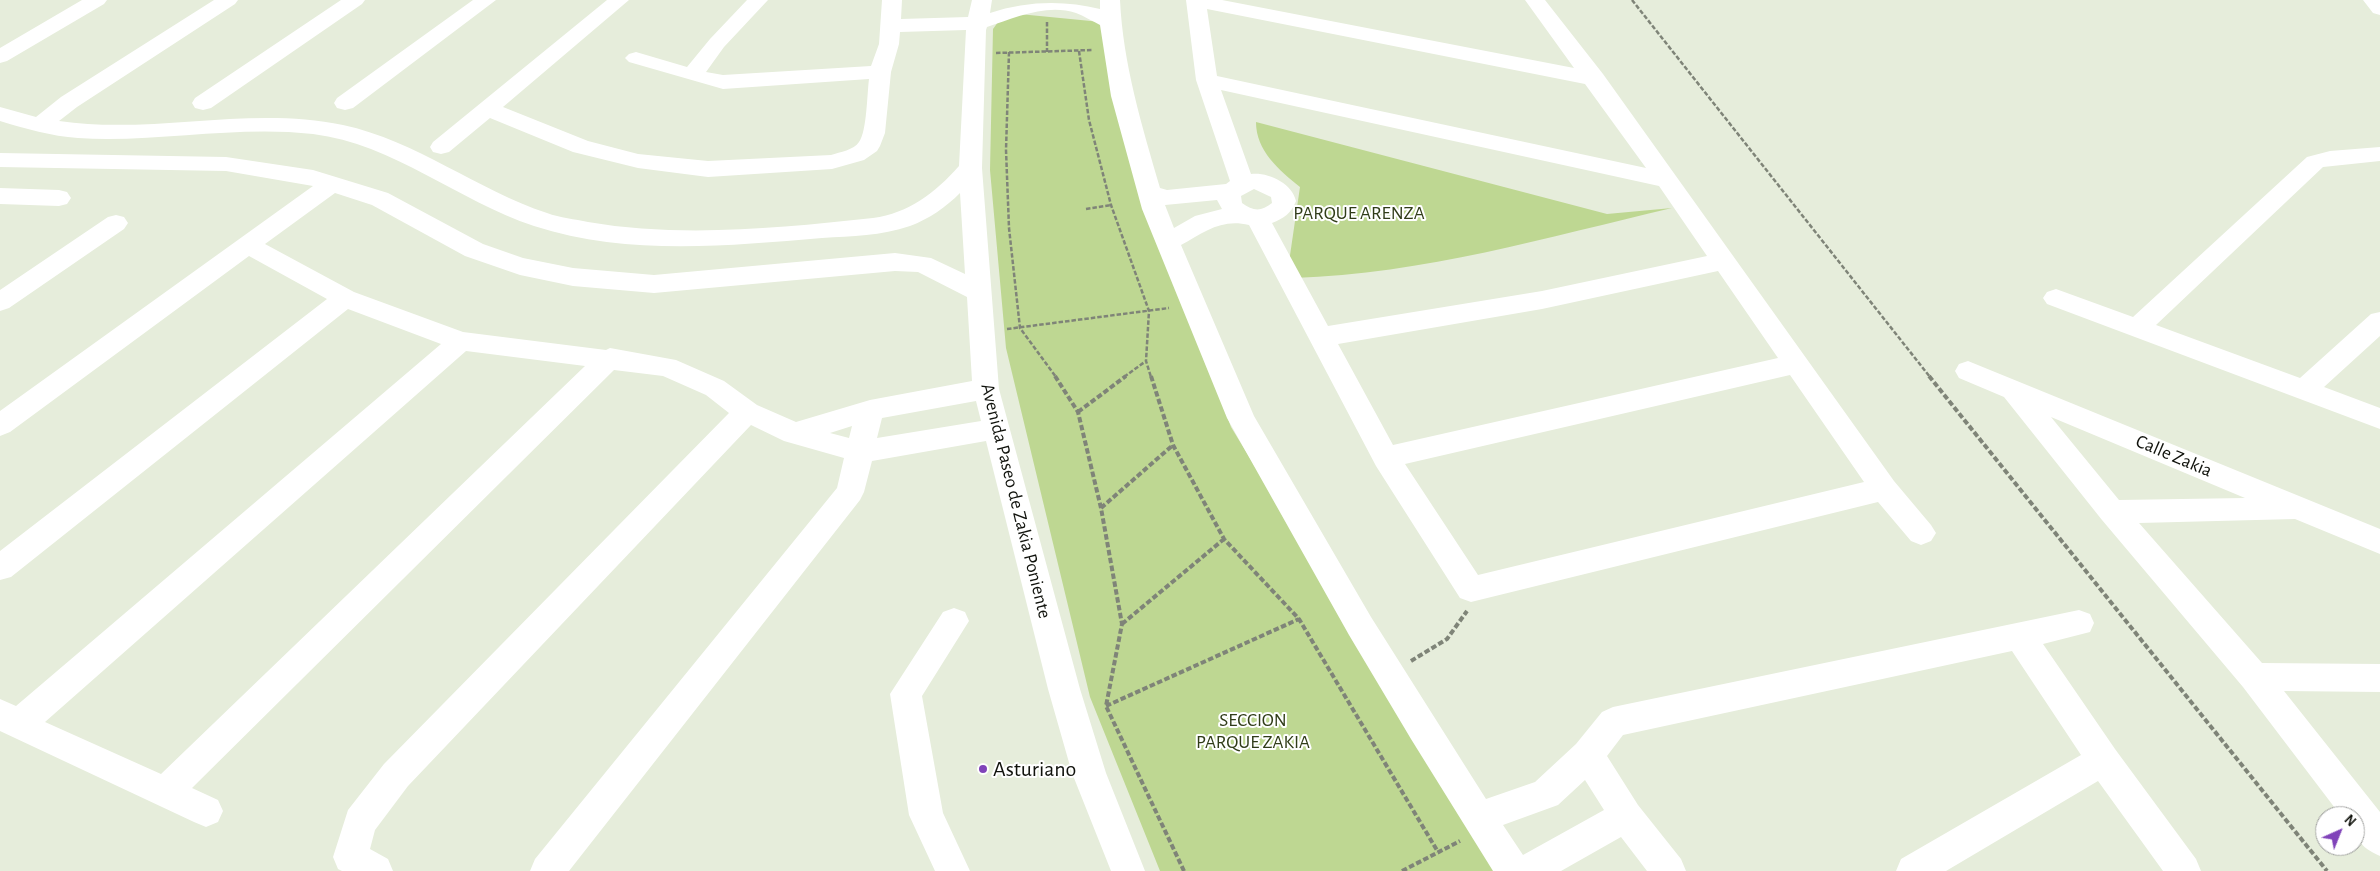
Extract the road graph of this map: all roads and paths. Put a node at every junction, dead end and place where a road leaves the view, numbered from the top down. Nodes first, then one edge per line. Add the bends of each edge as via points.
1 (97, 0) edge
2 (228, 0) edge
3 (355, 0) edge
4 (486, 0) edge
5 (618, 0) edge
6 (758, 0) edge
7 (892, 0) edge
8 (1535, 0) edge
9 (1632, 0) edge
10 (2373, 0) edge
11 (1196, 1) edge
12 (1047, 4) junction
13 (2380, 9) edge
14 (1112, 24) edge
15 (978, 29) edge
16 (890, 35) junction
17 (1079, 51) junction
18 (1009, 52) junction
19 (1047, 52) junction
20 (0, 57) edge
21 (636, 58) dead end
22 (880, 72) junction
23 (692, 75) junction
24 (1595, 79) junction
25 (1206, 80) junction
26 (203, 103) dead end
27 (345, 103) dead end
28 (489, 109) junction
29 (0, 114) edge
30 (40, 126) junction
31 (441, 147) dead end
32 (2380, 154) edge
33 (0, 160) edge
34 (24, 160) junction
35 (970, 168) junction
36 (1667, 180) junction
37 (332, 184) junction
38 (0, 186) edge
39 (1149, 193) junction
40 (0, 196) edge
41 (59, 198) dead end
42 (1242, 201) junction
43 (1111, 205) junction
44 (1086, 209) dead end
45 (116, 223) dead end
46 (1167, 243) junction
47 (248, 245) junction
48 (1723, 261) junction
49 (978, 292) junction
50 (344, 298) junction
51 (2056, 298) dead end
52 (0, 302) edge
53 (1194, 304) junction
54 (1149, 310) junction
55 (2380, 321) edge
56 (1020, 328) junction
57 (2137, 328) junction
58 (982, 330) junction
59 (1321, 337) junction
60 (460, 341) junction
61 (610, 358) junction
62 (1146, 361) junction
63 (1795, 364) junction
64 (1968, 370) dead end
65 (986, 389) junction
66 (2013, 389) junction
67 (2304, 390) junction
68 (870, 410) junction
69 (747, 412) junction
70 (1078, 412) junction
71 (2380, 419) edge
72 (0, 425) edge
73 (996, 429) junction
74 (794, 433) junction
75 (1173, 446) junction
76 (861, 452) junction
77 (1386, 458) junction
78 (1884, 489) junction
79 (1101, 508) junction
80 (2301, 509) junction
81 (2112, 512) junction
82 (1921, 533) dead end
83 (1224, 539) junction
84 (2380, 542) edge
85 (0, 568) edge
86 (1471, 589) junction
87 (1299, 619) junction
88 (954, 621) dead end
89 (2079, 623) dead end
90 (1122, 624) junction
91 (2019, 635) junction
92 (1389, 673) junction
93 (2254, 677) junction
94 (2380, 678) edge
95 (1106, 706) junction
96 (9, 720) edge
97 (1588, 756) junction
98 (2103, 760) junction
99 (165, 792) junction
100 (206, 811) dead end
101 (1626, 816) junction
102 (1482, 824) junction
103 (2380, 839) edge
104 (1438, 852) junction
105 (376, 871) edge
106 (548, 871) edge
107 (954, 871) edge
108 (1128, 871) edge
109 (1184, 871) edge
110 (1402, 871) edge
111 (1513, 871) edge
112 (1527, 871) edge
113 (1669, 871) edge
114 (1913, 871) edge
115 (2184, 871) edge
116 (2327, 871) edge

1 - 20 street
2 - 30 street via 70,102
3 - 26 street
4 - 27 street
5 - 28 street
6 - 23 street
7 - 16 street
8 - 24 street
9 - 116 path via 1845,272
10 - 13 street
11 - 24 street
11 - 25 street
12 - 14 street via 1081,8
12 - 15 street via 1017,10
12 - 19 path
14 - 17 path
14 - 39 street via 1122,96
15 - 16 street
15 - 18 path
15 - 35 street, Avenida Paseo de Zakia Poniente
16 - 22 street
17 - 19 path
17 - 43 path via 1089,120
18 - 19 path
18 - 56 path via 1006,150 1009,228
21 - 23 street
22 - 23 street via 723,82
22 - 28 street via 874,133 869,146 856,155 832,162 708,169 638,161 581,147
24 - 36 street
25 - 36 street
25 - 42 street
28 - 31 street
29 - 30 street
30 - 35 street via 92,132 252,124 314,127 354,134 410,156 476,192 540,219 594,232 658,239 767,236 875,226 902,220 928,208 950,191
32 - 57 street via 2315,162
33 - 34 street
34 - 37 street via 226,164
34 - 38 street
35 - 49 street, Avenida Paseo de Zakia Poniente
36 - 48 street
37 - 47 street
37 - 49 street via 380,200 474,250 520,266 573,277 654,284 894,262 922,264
39 - 42 street via 1167,198
39 - 46 street
40 - 41 street
42 - 46 street
42 - 59 street
43 - 44 path
43 - 54 path
45 - 52 street
46 - 53 street
47 - 50 street
47 - 72 street
48 - 59 street via 1542,300
48 - 63 street
49 - 58 street, Avenida Paseo de Zakia Poniente
50 - 60 street
50 - 85 street
51 - 57 street
53 - 54 path
53 - 92 street via 1241,418
54 - 56 path
54 - 62 path
55 - 67 street
56 - 58 path
56 - 70 path
57 - 67 street
58 - 65 street, Avenida Paseo de Zakia Poniente
59 - 77 street
60 - 61 street
60 - 96 street
61 - 69 street via 667,367 715,388
61 - 99 street
62 - 70 path
62 - 75 path
63 - 77 street
63 - 78 street
64 - 66 street, Calle Zakia
65 - 68 street
65 - 73 street, Avenida Paseo de Zakia Poniente
66 - 80 street, Calle Zakia
66 - 81 street
67 - 71 street
68 - 74 street
68 - 76 street
69 - 74 street
69 - 105 street via 396,775 360,822 350,857
70 - 79 path
73 - 76 street
73 - 108 street, Avenida Paseo de Zakia Poniente via 1090,773
74 - 76 street
75 - 79 path
75 - 83 path
76 - 106 street via 850,492
77 - 86 street
78 - 82 street
78 - 86 street
79 - 90 path
80 - 81 street
80 - 84 street, Calle Zakia
81 - 93 street
83 - 87 path
83 - 90 path
86 - 92 path via 1466,614 1447,639
87 - 95 path
87 - 104 path
88 - 107 street via 906,694 926,815
89 - 91 street
90 - 95 path
91 - 97 street via 1613,722
91 - 98 street
92 - 102 street
93 - 94 street
93 - 103 street
95 - 109 path
96 - 99 street
97 - 101 street
97 - 102 street via 1546,794
98 - 114 street
98 - 115 street
99 - 100 street
101 - 112 street
101 - 113 street
102 - 104 path
102 - 111 street
104 - 110 path

